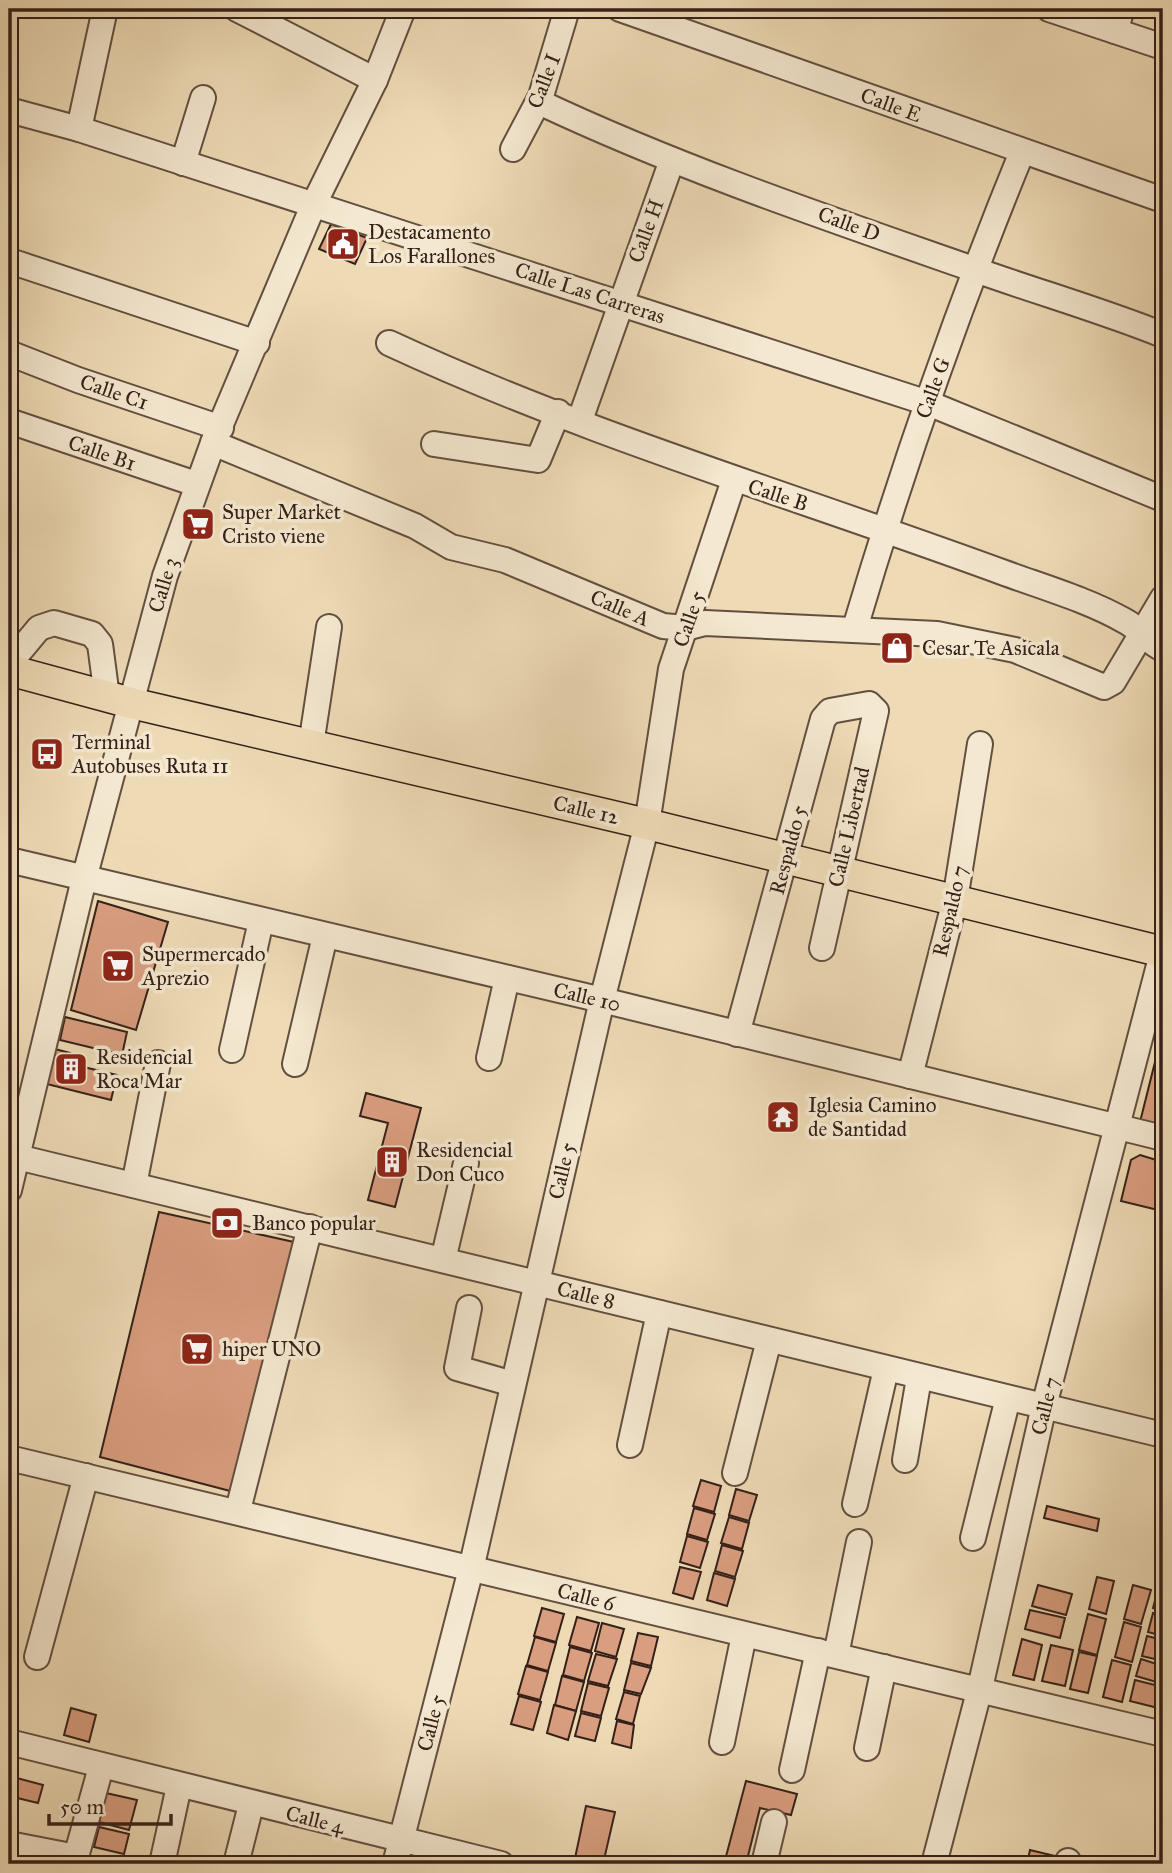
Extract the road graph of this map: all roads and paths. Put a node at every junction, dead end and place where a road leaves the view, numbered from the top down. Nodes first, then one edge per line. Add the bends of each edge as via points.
1 (105, 9) edge
2 (237, 9) edge
3 (403, 9) edge
4 (567, 9) edge
5 (620, 9) edge
6 (1049, 9) edge
7 (1119, 20) edge
8 (1163, 47) edge
9 (375, 80) junction
10 (203, 98) dead end
11 (539, 102) junction
12 (9, 110) edge
13 (79, 129) junction
14 (513, 149) dead end
15 (1022, 152) junction
16 (672, 160) junction
17 (183, 163) junction
18 (1163, 200) edge
19 (313, 206) junction
20 (9, 265) edge
21 (974, 270) junction
22 (620, 302) junction
23 (1163, 335) edge
24 (389, 342) dead end
25 (257, 343) junction
26 (9, 353) edge
27 (928, 403) junction
28 (568, 416) junction
29 (9, 421) edge
30 (217, 435) junction
31 (434, 444) dead end
32 (734, 480) junction
33 (196, 484) junction
34 (1163, 499) edge
35 (884, 530) junction
36 (1163, 598) edge
37 (329, 627) dead end
38 (686, 628) junction
39 (855, 628) junction
40 (1141, 632) junction
41 (1163, 649) edge
42 (9, 664) edge
43 (9, 670) edge
44 (119, 700) junction
45 (873, 707) joint
46 (980, 744) dead end
47 (311, 745) junction
48 (648, 824) junction
49 (786, 858) junction
50 (9, 860) edge
51 (837, 871) junction
52 (84, 879) junction
53 (955, 900) junction
54 (261, 920) junction
55 (325, 936) junction
56 (822, 948) dead end
57 (1163, 951) edge
58 (507, 978) junction
59 (602, 1000) junction
60 (737, 1034) junction
61 (232, 1050) dead end
62 (489, 1058) dead end
63 (158, 1063) dead end
64 (295, 1064) dead end
65 (910, 1076) junction
66 (1119, 1128) junction
67 (1163, 1138) edge
68 (12, 1156) edge
69 (466, 1163) dead end
70 (134, 1185) junction
71 (9, 1190) edge
72 (310, 1227) junction
73 (443, 1260) junction
74 (536, 1282) junction
75 (469, 1308) dead end
76 (659, 1313) junction
77 (769, 1340) junction
78 (886, 1369) junction
79 (919, 1378) junction
80 (513, 1384) junction
81 (1008, 1398) junction
82 (1044, 1406) junction
83 (1163, 1435) edge
84 (630, 1445) dead end
85 (9, 1458) edge
86 (905, 1460) dead end
87 (734, 1473) dead end
88 (86, 1476) junction
89 (855, 1504) dead end
90 (238, 1510) junction
91 (973, 1538) dead end
92 (859, 1542) dead end
93 (471, 1569) junction
94 (744, 1635) junction
95 (827, 1653) junction
96 (37, 1657) dead end
97 (884, 1667) junction
98 (980, 1688) junction
99 (1163, 1734) edge
100 (722, 1742) dead end
101 (9, 1743) edge
102 (867, 1748) dead end
103 (101, 1767) junction
104 (792, 1770) dead end
105 (179, 1786) junction
106 (251, 1805) junction
107 (774, 1822) dead end
108 (9, 1844) edge
109 (398, 1853) edge
110 (162, 1864) edge
111 (236, 1864) edge
112 (501, 1864) edge
113 (764, 1864) edge
114 (934, 1864) edge

1 - 13 street
2 - 9 street
3 - 9 street, Calle 3
4 - 11 street, Calle I
5 - 15 street, Calle E
6 - 7 street
7 - 8 street
9 - 19 street, Calle 3
10 - 17 street
11 - 14 street, Calle I
11 - 16 street, Calle D
12 - 13 street, Calle Las Carreras
13 - 17 street, Calle Las Carreras
15 - 18 street, Calle E
15 - 21 street, Calle G
16 - 21 street, Calle D
16 - 22 street, Calle H
17 - 19 street, Calle Las Carreras
19 - 22 street, Calle Las Carreras
19 - 25 street, Calle 3
20 - 25 street via 16,263
21 - 23 street, Calle D via 1110,313
21 - 27 street, Calle G
22 - 27 street, Calle Las Carreras
22 - 28 street, Calle H
24 - 28 street, Calle B via 451,372
25 - 30 street, Calle 3
26 - 30 street, Calle C1
27 - 34 street, Calle Las Carreras
27 - 35 street, Calle G
28 - 31 street, Calle H via 538,460
28 - 32 street, Calle B
29 - 33 street, Calle B1
30 - 33 street, Calle 3
30 - 38 street, Calle A via 451,547 505,559 663,626
32 - 35 street, Calle B
32 - 38 street, Calle 5
33 - 44 street, Calle 3
35 - 39 street, Calle G
35 - 40 street, Calle B via 1079,601
36 - 40 street
37 - 47 street
38 - 39 street, Calle A via 705,623
38 - 48 street, Calle 5 via 671,668
39 - 40 street, Calle A via 937,634 1015,650 1104,687 1113,682
40 - 41 street, Calle B
42 - 44 street via 39,628 54,623 92,634 100,644
43 - 44 main road, Calle 12
44 - 47 main road, Calle 12
44 - 52 street, Calle 3
45 - 49 street, Respaldo 5 via 869,704 825,714
45 - 51 street, Calle Libertad via 876,711
46 - 53 street, Respaldo 7
47 - 48 main road, Calle 12
48 - 49 main road, Calle 12
48 - 59 street, Calle 5
49 - 51 main road, Calle 12
49 - 60 street, Respaldo 5
50 - 52 street, Calle 10
51 - 53 main road, Calle 12
51 - 56 street, Calle Libertad
52 - 54 street, Calle 10
52 - 68 street, Calle 3
53 - 57 main road, Calle 12
53 - 65 street, Respaldo 7
54 - 55 street, Calle 10
54 - 61 street
55 - 58 street, Calle 10
55 - 64 street
57 - 66 street, Calle 7
58 - 59 street, Calle 10
58 - 62 street
59 - 60 street, Calle 10
59 - 74 street, Calle 5
60 - 65 street, Calle 10
63 - 70 street
65 - 66 street, Calle 10
66 - 67 street, Calle 10
66 - 82 street, Calle 7
68 - 70 street, Calle 8
68 - 71 street, Calle 3
69 - 73 street
70 - 72 street, Calle 8
72 - 73 street, Calle 8
72 - 90 street
73 - 74 street, Calle 8
74 - 76 street, Calle 8
74 - 80 street, Calle 5
75 - 80 street via 457,1368
76 - 77 street, Calle 8
76 - 84 street
77 - 78 street, Calle 8
77 - 87 street
78 - 79 street, Calle 8
78 - 89 street
79 - 81 street, Calle 8
79 - 86 street
80 - 93 street, Calle 5
81 - 82 street, Calle 8
81 - 91 street
82 - 83 street, Calle 8
82 - 98 street, Calle 7
85 - 88 street, Calle 6
88 - 90 street, Calle 6
88 - 96 street
90 - 93 street, Calle 6
92 - 95 street
93 - 94 street, Calle 6
93 - 109 street, Calle 5
94 - 95 street, Calle 6
94 - 100 street
95 - 97 street, Calle 6
95 - 104 street
97 - 98 street, Calle 6
97 - 102 street
98 - 99 street, Calle 6
98 - 114 street, Calle 7
101 - 103 street, Calle 4
103 - 105 street, Calle 4
103 - 108 street via 76,1857
105 - 106 street, Calle 4
105 - 110 street
106 - 109 street, Calle 4
106 - 111 street
107 - 113 street
109 - 112 street, Calle 4

